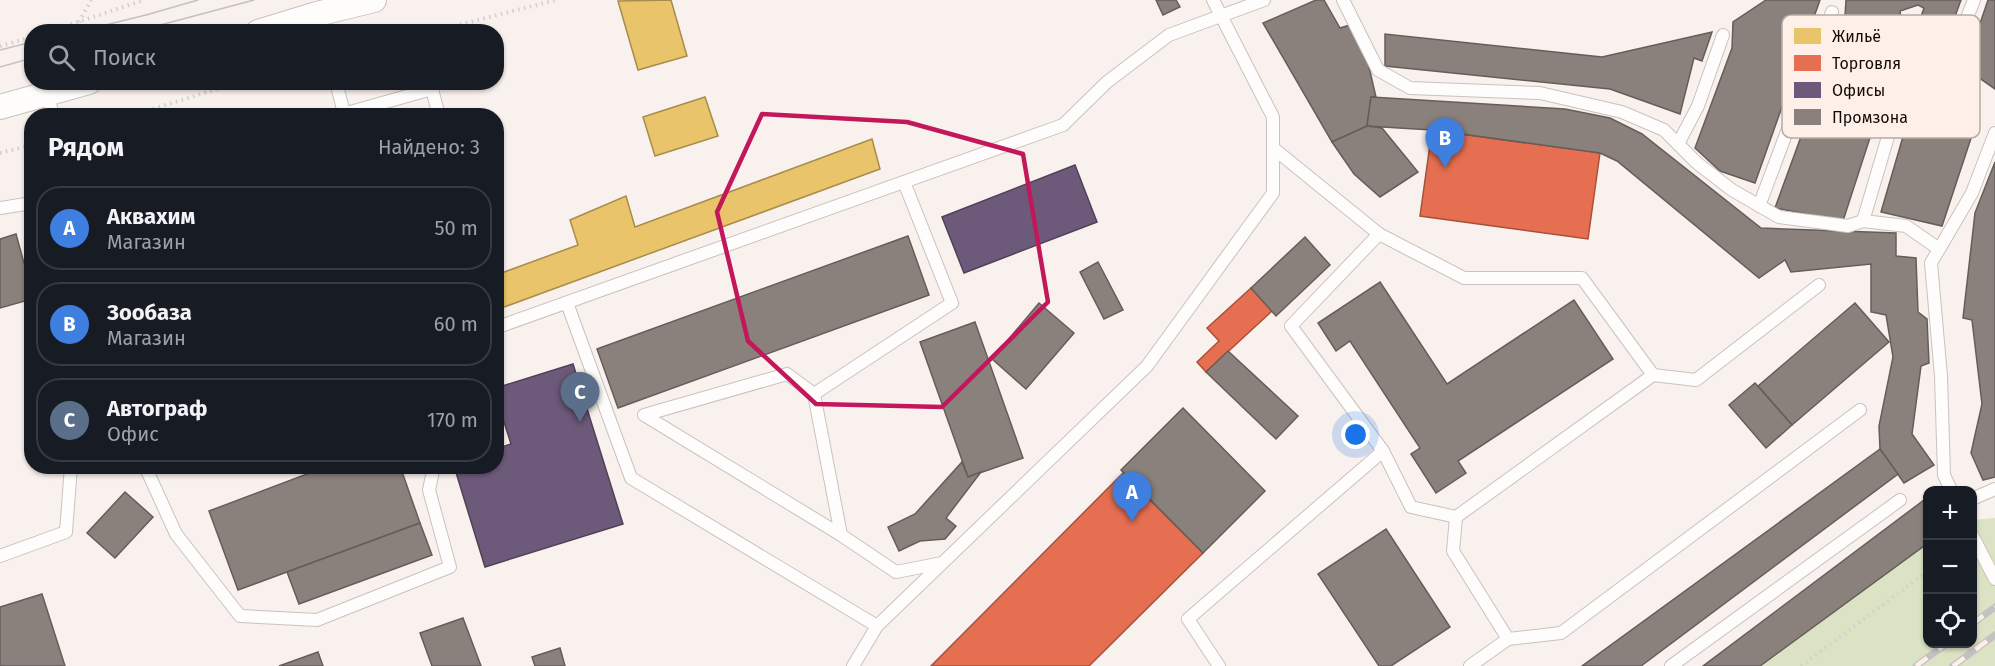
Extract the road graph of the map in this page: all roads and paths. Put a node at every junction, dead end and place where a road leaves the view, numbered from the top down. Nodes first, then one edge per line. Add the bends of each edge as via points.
1 (91, 0) edge
2 (144, 0) edge
3 (374, 0) edge
4 (556, 0) edge
5 (1213, 0) edge
6 (1264, 0) edge
7 (1343, 0) edge
8 (1974, 0) edge
9 (1832, 12) dead end
10 (1831, 15) edge
11 (1968, 15) edge
12 (1222, 17) junction
13 (79, 22) junction
14 (320, 23) edge
15 (73, 24) edge
16 (462, 24) edge
17 (1723, 35) dead end
18 (24, 39) edge
19 (0, 46) edge
20 (75, 90) edge
21 (214, 90) edge
22 (337, 90) edge
23 (428, 90) edge
24 (432, 90) edge
25 (51, 105) edge
26 (0, 107) edge
27 (156, 108) edge
28 (339, 108) edge
29 (362, 108) edge
30 (437, 108) edge
31 (1995, 134) edge
32 (1785, 138) edge
33 (1888, 138) edge
34 (1678, 144) junction
35 (24, 147) edge
36 (1273, 148) junction
37 (0, 153) edge
38 (904, 182) junction
39 (24, 204) edge
40 (1759, 206) junction
41 (0, 208) edge
42 (1863, 221) junction
43 (1379, 234) junction
44 (1939, 249) junction
45 (1819, 285) dead end
46 (567, 303) junction
47 (504, 325) edge
48 (1653, 375) junction
49 (814, 394) junction
50 (1860, 410) dead end
51 (1383, 451) junction
52 (70, 474) edge
53 (149, 474) edge
54 (432, 474) edge
55 (1949, 486) edge
56 (1995, 489) edge
57 (1977, 497) edge
58 (1900, 500) dead end
59 (1456, 517) junction
60 (841, 535) junction
61 (1975, 540) edge
62 (0, 556) edge
63 (942, 563) junction
64 (1923, 574) edge
65 (1995, 579) edge
66 (877, 626) junction
67 (1508, 639) junction
68 (852, 666) edge
69 (1219, 666) edge
70 (1470, 666) edge
71 (1671, 666) edge
72 (1801, 666) edge

1 - 13 path
2 - 13 path
3 - 14 street
4 - 16 path
5 - 12 lane
6 - 12 lane
7 - 34 lane via 1378,70 1410,88 1540,93 1622,112 1664,130
8 - 11 lane
9 - 10 lane
12 - 36 lane via 1273,117
12 - 38 lane via 1169,35 1107,82 1063,125
13 - 15 path
17 - 34 lane via 1698,106
18 - 19 path
20 - 25 street
21 - 27 path
22 - 28 lane
23 - 29 lane
24 - 30 lane
25 - 26 street
31 - 44 lane via 1972,193
32 - 40 lane
33 - 42 lane
34 - 40 lane via 1732,190
35 - 37 path
36 - 43 lane
36 - 63 lane via 1274,193 1147,366
38 - 46 lane
38 - 49 lane via 952,303
39 - 41 lane
40 - 42 lane via 1779,217 1848,226
42 - 44 lane via 1906,226
43 - 48 lane via 1464,278 1582,278
43 - 51 lane via 1291,326
44 - 55 lane via 1931,263 1941,376 1944,475
45 - 48 lane via 1696,380
46 - 47 lane
46 - 66 lane via 631,478
48 - 59 lane
49 - 60 lane
49 - 60 lane via 787,374 644,416
50 - 67 lane via 1561,633
51 - 59 lane via 1411,507
51 - 69 lane via 1188,619
52 - 62 lane via 66,532
53 - 54 lane via 176,534 240,616 317,620 450,567 429,490
56 - 57 lane
58 - 71 lane
59 - 67 lane via 1453,551
60 - 63 lane via 896,572
61 - 65 lane
63 - 66 lane
64 - 72 path
66 - 68 lane
67 - 70 lane

